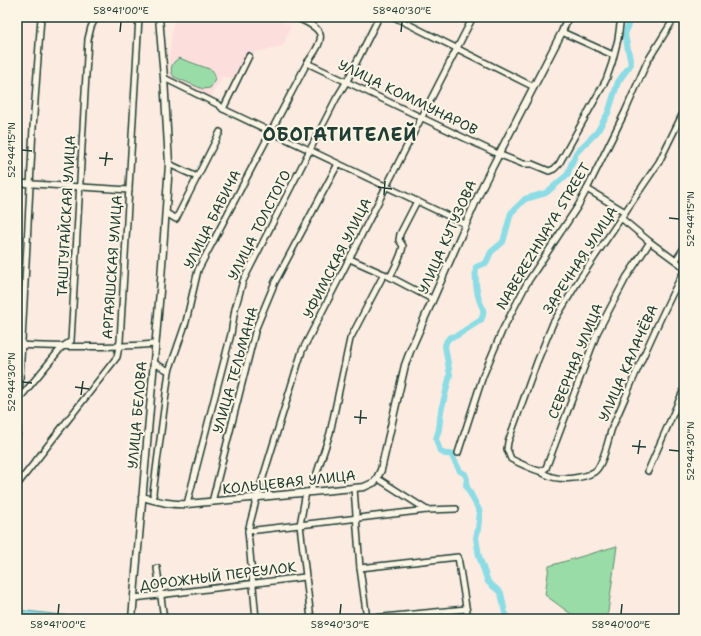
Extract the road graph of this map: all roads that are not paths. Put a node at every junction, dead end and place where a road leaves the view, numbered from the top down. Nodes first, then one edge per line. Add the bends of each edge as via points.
1 (41, 17) edge
2 (96, 17) edge
3 (139, 17) edge
4 (160, 17) edge
5 (295, 17) edge
6 (379, 17) edge
7 (394, 17) edge
8 (473, 17) edge
9 (568, 17) edge
10 (621, 17) edge
11 (675, 17) edge
12 (562, 32) junction
13 (457, 49) junction
14 (613, 55) junction
15 (249, 56) dead end
16 (307, 63) junction
17 (164, 78) junction
18 (347, 82) junction
19 (534, 87) junction
20 (223, 109) junction
21 (684, 111) edge
22 (421, 117) junction
23 (220, 132) dead end
24 (271, 132) junction
25 (311, 150) junction
26 (498, 154) junction
27 (169, 164) junction
28 (338, 164) junction
29 (197, 177) junction
30 (17, 183) edge
31 (30, 184) junction
32 (79, 187) junction
33 (387, 187) junction
34 (587, 189) junction
35 (129, 190) junction
36 (417, 201) junction
37 (625, 212) junction
38 (166, 213) junction
39 (621, 218) junction
40 (464, 224) junction
41 (650, 242) junction
42 (684, 248) edge
43 (350, 259) junction
44 (676, 260) junction
45 (684, 267) edge
46 (684, 271) edge
47 (384, 274) junction
48 (390, 277) junction
49 (432, 300) junction
50 (155, 344) junction
51 (19, 345) edge
52 (62, 347) junction
53 (119, 347) junction
54 (154, 363) junction
55 (169, 371) junction
56 (684, 389) edge
57 (19, 399) junction
58 (17, 437) edge
59 (458, 453) dead end
60 (541, 471) junction
61 (648, 471) dead end
62 (378, 478) junction
63 (17, 485) edge
64 (354, 488) junction
65 (309, 491) junction
66 (142, 496) junction
67 (257, 497) junction
68 (154, 500) junction
69 (212, 502) junction
70 (186, 504) junction
71 (456, 508) dead end
72 (428, 510) junction
73 (356, 519) junction
74 (300, 525) junction
75 (248, 531) junction
76 (157, 568) dead end
77 (360, 568) junction
78 (305, 577) junction
79 (252, 583) junction
80 (160, 595) junction
81 (134, 598) junction
82 (466, 609) junction
83 (132, 619) edge
84 (164, 619) edge
85 (256, 619) edge
86 (311, 619) edge
87 (366, 619) edge
88 (468, 619) edge

1 - 31 street
2 - 32 street, ТАШТУГАЙСКАЯ УЛИЦА via 88,39
3 - 35 street, АРГАЯШСКАЯ УЛИЦА
4 - 17 main road, УЛИЦА БЕЛОВА
5 - 16 street, УЛИЦА БАБИЧА via 321,34 318,48
6 - 18 street, УЛИЦА ТОЛСТОГО
7 - 13 street
8 - 13 street, УФИМСКАЯ УЛИЦА
9 - 12 main road, УЛИЦА КУТУЗОВА
10 - 14 street
11 - 34 street, NABEREZHNAYA STREET via 647,62
12 - 14 street
12 - 19 main road, УЛИЦА КУТУЗОВА
13 - 19 street
13 - 22 street, УФИМСКАЯ УЛИЦА
14 - 26 street, УЛИЦА КОММУНАРОВ via 606,80 598,96 554,169 549,171
15 - 20 street
16 - 18 street, УЛИЦА КОММУНАРОВ
16 - 24 street, УЛИЦА БАБИЧА
17 - 20 street
17 - 27 main road, УЛИЦА БЕЛОВА
18 - 22 street, УЛИЦА КОММУНАРОВ
18 - 25 street, УЛИЦА ТОЛСТОГО
19 - 26 main road, УЛИЦА КУТУЗОВА
20 - 24 street
21 - 37 street, ЗАРЕЧНАЯ УЛИЦА via 659,162
22 - 26 street, УЛИЦА КОММУНАРОВ
22 - 33 street, УФИМСКАЯ УЛИЦА
23 - 29 street
24 - 25 street
24 - 55 street, УЛИЦА БАБИЧА via 198,270 186,322
25 - 28 street
25 - 70 street, УЛИЦА ТОЛСТОГО via 243,282
26 - 40 main road, УЛИЦА КУТУЗОВА
27 - 29 street
27 - 38 main road, УЛИЦА БЕЛОВА
28 - 33 street
28 - 69 street, УЛИЦА ТЕЛЬМАНА via 275,282 256,328
29 - 38 street via 176,218
30 - 31 street
31 - 32 street
31 - 51 street
32 - 35 street
32 - 52 street, ТАШТУГАЙСКАЯ УЛИЦА via 71,341
33 - 36 street
33 - 43 street, УФИМСКАЯ УЛИЦА
34 - 37 street
34 - 59 street, NABEREZHNAYA STREET via 528,283 502,331 483,376
35 - 53 street, АРГАЯШСКАЯ УЛИЦА
36 - 40 street
36 - 48 street via 400,234 399,240 403,246
37 - 39 street, ЗАРЕЧНАЯ УЛИЦА
38 - 50 main road, УЛИЦА БЕЛОВА
39 - 41 street
39 - 60 street, ЗАРЕЧНАЯ УЛИЦА via 553,323 508,442 507,449 511,459
40 - 49 main road, УЛИЦА КУТУЗОВА
41 - 44 street
41 - 60 street, СЕВЕРНАЯ УЛИЦА via 626,278 596,333 546,468
42 - 44 street
43 - 47 street
43 - 67 street, УФИМСКАЯ УЛИЦА via 302,351
44 - 45 street
46 - 60 street, УЛИЦА КАЛАЧЁВА via 644,354 610,435 600,466 596,471 574,478 557,478
47 - 48 street
47 - 65 street via 350,339 330,433
48 - 49 street
49 - 62 main road, УЛИЦА КУТУЗОВА via 405,365
50 - 53 street
50 - 54 main road, УЛИЦА БЕЛОВА
51 - 52 street
51 - 57 street
52 - 53 street
52 - 57 street, ТАШТУГАЙСКАЯ УЛИЦА
53 - 63 street, АРГАЯШСКАЯ УЛИЦА via 117,357
54 - 55 street
54 - 66 main road, УЛИЦА БЕЛОВА
55 - 68 street, УЛИЦА БАБИЧА
56 - 61 street
57 - 58 street
62 - 64 main road, КОЛЬЦЕВАЯ УЛИЦА via 369,485
62 - 72 street
64 - 65 main road, КОЛЬЦЕВАЯ УЛИЦА
64 - 73 street
65 - 67 main road, КОЛЬЦЕВАЯ УЛИЦА
65 - 74 street
66 - 68 main road, КОЛЬЦЕВАЯ УЛИЦА
66 - 81 main road, УЛИЦА БЕЛОВА
67 - 69 main road, КОЛЬЦЕВАЯ УЛИЦА
67 - 75 street, УФИМСКАЯ УЛИЦА
68 - 70 main road, КОЛЬЦЕВАЯ УЛИЦА via 176,505
69 - 70 main road, КОЛЬЦЕВАЯ УЛИЦА
71 - 72 street
72 - 73 street
73 - 74 street
73 - 77 street
74 - 75 street
74 - 78 street
75 - 79 street, УФИМСКАЯ УЛИЦА
76 - 80 street
77 - 82 street via 458,557
77 - 87 street
78 - 79 street, ДОРОЖНЫЙ ПЕРЕУЛОК
78 - 86 street
79 - 80 street, ДОРОЖНЫЙ ПЕРЕУЛОК
79 - 85 street, УФИМСКАЯ УЛИЦА
80 - 81 street, ДОРОЖНЫЙ ПЕРЕУЛОК
80 - 84 street
81 - 83 main road, УЛИЦА БЕЛОВА
82 - 87 street
82 - 88 street

